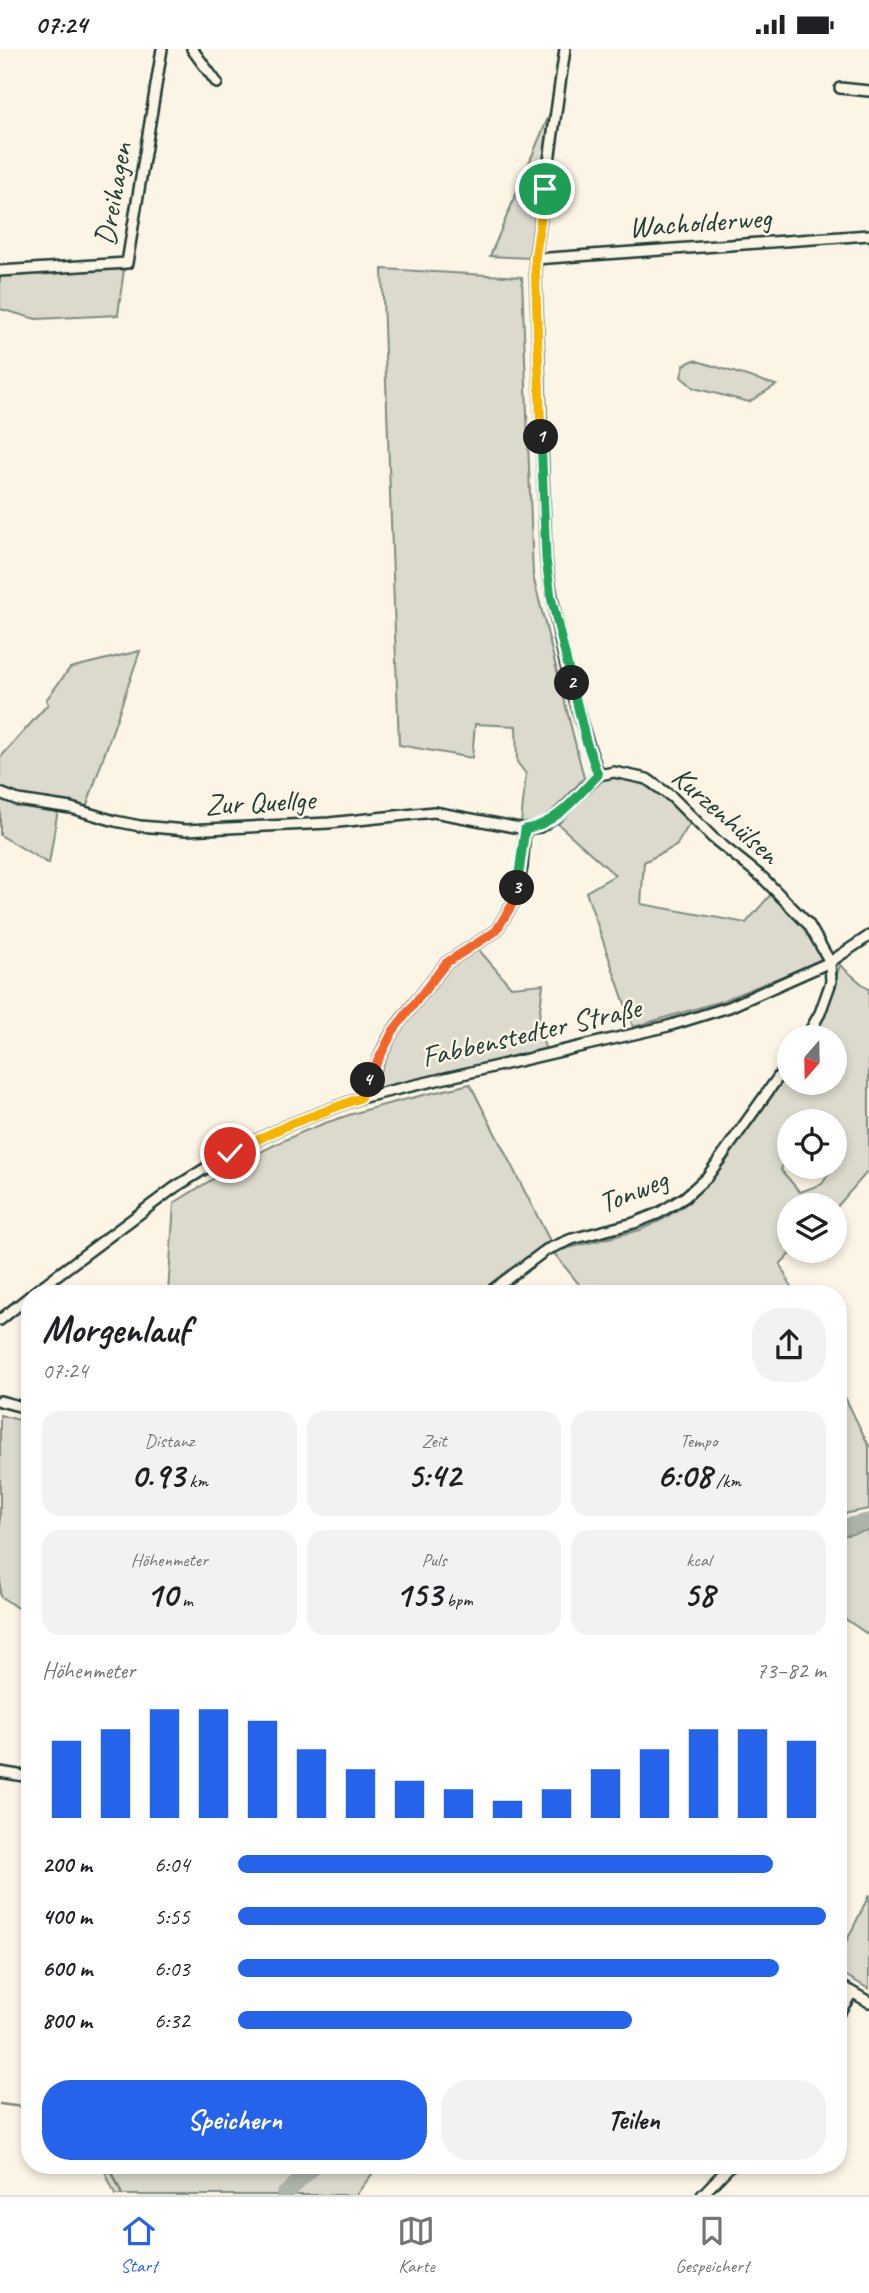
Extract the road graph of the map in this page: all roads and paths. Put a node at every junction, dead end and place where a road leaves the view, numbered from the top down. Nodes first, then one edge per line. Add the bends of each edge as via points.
1 (162, 49) edge
2 (192, 49) edge
3 (565, 49) edge
4 (217, 83) dead end
5 (840, 88) dead end
6 (869, 91) edge
7 (869, 235) edge
8 (535, 259) junction
9 (0, 271) edge
10 (598, 775) junction
11 (0, 793) edge
12 (525, 829) junction
13 (869, 936) edge
14 (830, 962) junction
15 (813, 1025) edge
16 (777, 1079) edge
17 (360, 1098) junction
18 (43, 1285) edge
19 (499, 1285) edge
20 (21, 1302) edge
21 (0, 1320) edge
22 (0, 1401) edge
23 (21, 1407) edge
24 (0, 1772) edge
25 (21, 1776) edge
26 (847, 1990) edge
27 (852, 1993) junction
28 (847, 2000) edge
29 (869, 2002) edge
30 (722, 2174) edge
31 (702, 2195) edge

1 - 9 street, Dreihagen via 127,263
2 - 4 street
3 - 8 street
5 - 6 street
7 - 8 street, Wacholderweg
8 - 10 street via 546,559 551,597
10 - 12 street via 555,817 540,827
10 - 14 street, Kurzenhülsen via 614,772 647,779 672,797 809,925
11 - 12 street, Zur Quellge via 127,824 186,830 434,812
12 - 17 street via 515,900 496,931 446,963 393,1031
13 - 14 street, Fabbenstedter Straße
14 - 15 street via 831,982
14 - 17 street, Fabbenstedter Straße via 729,1007 668,1025
16 - 19 street, Tonweg via 707,1177 685,1197 634,1223 546,1250
17 - 18 street, Fabbenstedter Straße via 230,1153 174,1188
20 - 21 street, Fabbenstedter Straße
22 - 23 street
24 - 25 street
26 - 27 street
27 - 28 street
27 - 29 street
30 - 31 street

